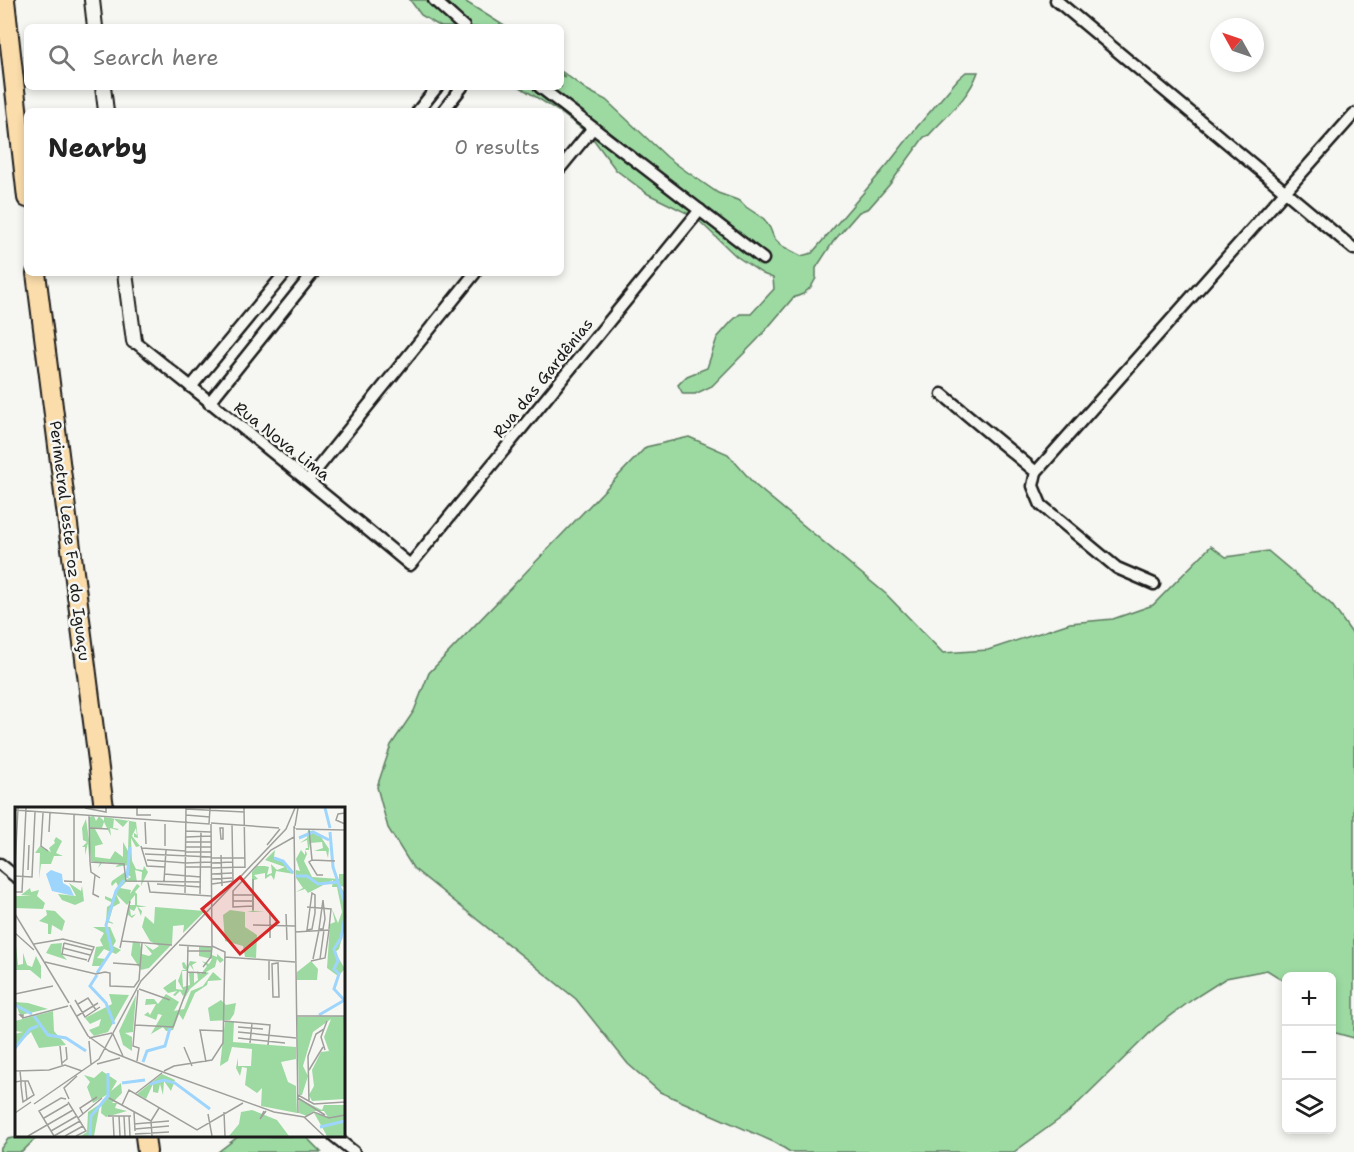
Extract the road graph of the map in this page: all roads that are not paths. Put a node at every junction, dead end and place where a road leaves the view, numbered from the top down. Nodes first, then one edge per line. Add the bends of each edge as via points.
1 (5, 0) edge
2 (92, 0) edge
3 (434, 0) edge
4 (1056, 0) edge
5 (96, 24) edge
6 (461, 24) edge
7 (103, 90) edge
8 (435, 90) edge
9 (460, 90) edge
10 (544, 90) edge
11 (106, 108) edge
12 (420, 108) edge
13 (445, 108) edge
14 (1354, 114) edge
15 (593, 128) junction
16 (564, 163) edge
17 (24, 171) edge
18 (1285, 190) junction
19 (700, 210) junction
20 (1354, 249) edge
21 (764, 259) dead end
22 (36, 276) edge
23 (125, 276) edge
24 (283, 276) edge
25 (311, 276) edge
26 (473, 276) edge
27 (134, 341) joint
28 (191, 387) junction
29 (942, 394) dead end
30 (209, 403) junction
31 (1036, 471) junction
32 (308, 480) junction
33 (410, 564) joint
34 (1154, 584) dead end
35 (104, 807) edge
36 (0, 864) edge
37 (15, 876) edge
38 (145, 1137) edge
39 (335, 1137) edge
40 (147, 1152) edge
41 (354, 1152) edge

1 - 17 highway
2 - 5 street
3 - 6 street
4 - 18 street
7 - 11 street
8 - 12 street
9 - 13 street
10 - 15 street
14 - 18 street
15 - 16 street
15 - 19 street
18 - 20 street
18 - 31 street
19 - 21 street
19 - 33 street, Rua das Gardênias
22 - 35 highway, Perimetral Leste Foz do Iguaçu
23 - 27 street
24 - 28 street
25 - 30 street
26 - 32 street
27 - 28 street, Rua Nova Lima
28 - 30 street, Rua Nova Lima
29 - 31 street
30 - 32 street, Rua Nova Lima
31 - 34 street via 1033,486 1041,505 1118,568
32 - 33 street, Rua Nova Lima
36 - 37 street
38 - 40 highway
39 - 41 street

